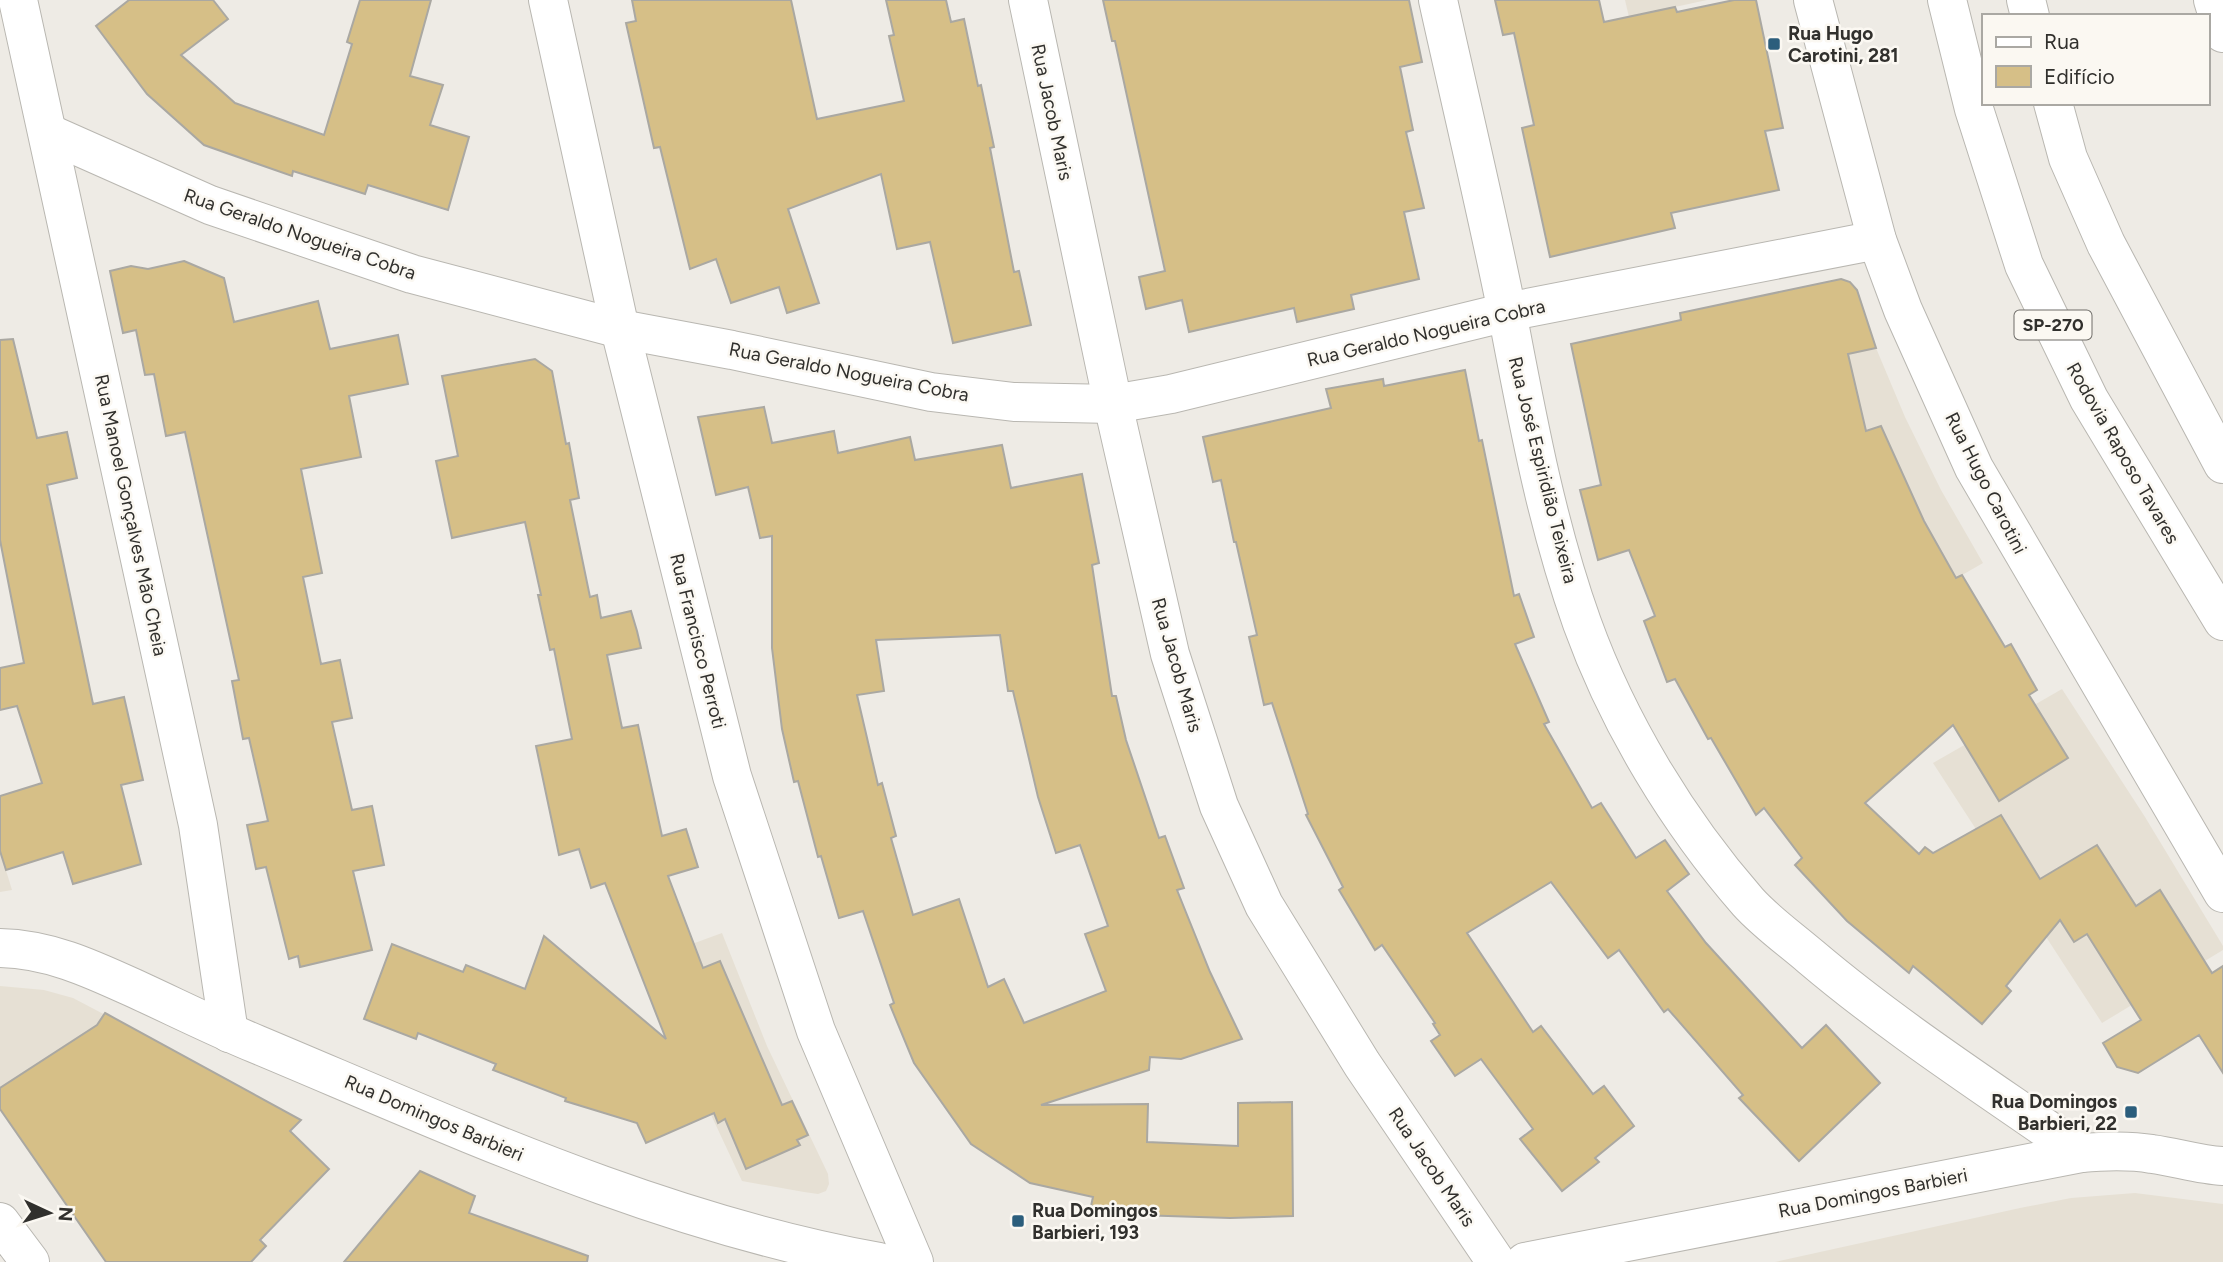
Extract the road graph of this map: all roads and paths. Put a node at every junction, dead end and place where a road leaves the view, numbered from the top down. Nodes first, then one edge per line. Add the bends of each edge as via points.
1 (18, 0) edge
2 (548, 0) edge
3 (1028, 0) edge
4 (1438, 0) edge
5 (1813, 0) edge
6 (1947, 0) edge
7 (2213, 0) edge
8 (2223, 33) edge
9 (2054, 105) edge
10 (48, 133) junction
11 (1877, 240) junction
12 (1507, 312) junction
13 (620, 329) junction
14 (1113, 404) junction
15 (2223, 464) edge
16 (2223, 621) edge
17 (2223, 893) edge
18 (0, 948) edge
19 (229, 1033) junction
20 (2081, 1153) junction
21 (2218, 1165) edge
22 (0, 1222) edge
23 (30, 1262) edge
24 (879, 1262) edge
25 (914, 1262) edge
26 (1496, 1262) edge
27 (1525, 1262) edge

1 - 10 main road, Rua Manoel Gonçalves Mão Cheia
2 - 13 main road, Rua Francisco Perroti
3 - 14 main road, Rua Jacob Maris
4 - 12 main road, Rua José Espiridião Teixeira
5 - 11 main road, Rua Hugo Carotini
6 - 16 main road, Rodovia Raposo Tavares / SP-270 via 1975,109 2024,265 2089,399
7 - 8 main road
9 - 15 main road via 2068,158 2106,244
10 - 13 main road, Rua Geraldo Nogueira Cobra via 209,205 411,275
10 - 19 main road, Rua Manoel Gonçalves Mão Cheia via 198,825
11 - 12 main road, Rua Geraldo Nogueira Cobra
11 - 17 main road, Rua Hugo Carotini via 1974,468
12 - 14 main road, Rua Geraldo Nogueira Cobra
12 - 20 main road, Rua José Espiridião Teixeira via 1555,534 1583,625 1645,757 1700,842 1751,905 1884,1016
13 - 14 main road, Rua Geraldo Nogueira Cobra via 931,391 1014,402
13 - 25 main road, Rua Francisco Perroti via 732,776 816,1031
14 - 26 main road, Rua Jacob Maris via 1170,654 1219,806 1264,905 1362,1064
18 - 19 main road, Rua Domingos Barbieri via 33,950 79,962
19 - 24 main road, Rua Domingos Barbieri via 558,1170 696,1218 818,1251
20 - 21 main road, Rua Domingos Barbieri via 2152,1154
20 - 27 main road, Rua Domingos Barbieri
22 - 23 main road

